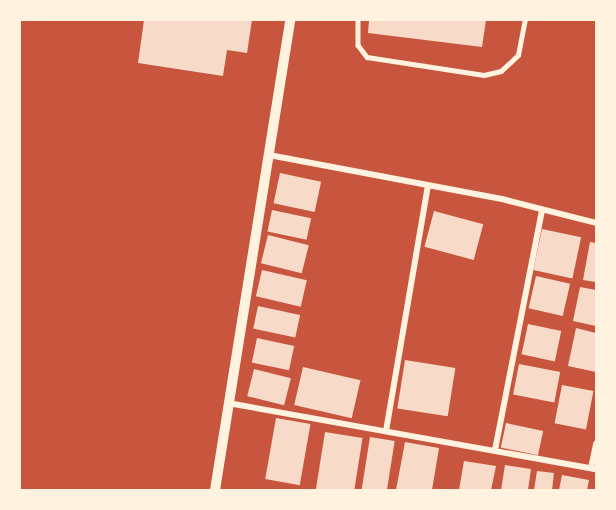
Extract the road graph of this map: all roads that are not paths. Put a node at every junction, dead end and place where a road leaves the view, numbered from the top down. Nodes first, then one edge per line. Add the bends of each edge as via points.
1 (290, 20) edge
2 (358, 20) edge
3 (525, 20) edge
4 (269, 155) junction
5 (428, 186) junction
6 (542, 210) junction
7 (596, 222) edge
8 (228, 403) junction
9 (386, 430) junction
10 (597, 444) edge
11 (495, 450) junction
12 (594, 469) edge
13 (215, 490) edge

1 - 4 street
2 - 3 lane via 358,45 367,57 484,75 501,71 518,55
4 - 5 street
4 - 8 street
5 - 6 street
5 - 9 street
6 - 7 street
6 - 11 street
8 - 9 street
8 - 13 street
9 - 11 street
10 - 12 street
11 - 12 street

